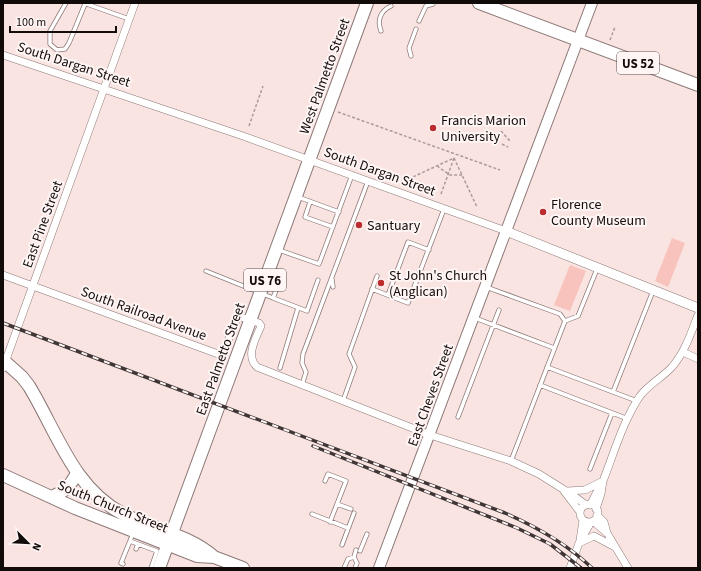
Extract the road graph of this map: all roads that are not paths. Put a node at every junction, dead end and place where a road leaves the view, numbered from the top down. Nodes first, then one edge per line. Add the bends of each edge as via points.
1 (66, 3) edge
2 (84, 3) edge
3 (135, 3) edge
4 (367, 3) edge
5 (479, 3) edge
6 (592, 3) edge
7 (433, 4) edge
8 (391, 6) dead end
9 (129, 19) junction
10 (419, 21) dead end
11 (416, 28) dead end
12 (381, 31) dead end
13 (578, 40) junction
14 (3, 55) edge
15 (411, 56) dead end
16 (698, 85) edge
17 (104, 89) junction
18 (309, 160) junction
19 (352, 175) junction
20 (368, 181) junction
21 (296, 196) junction
22 (310, 202) junction
23 (444, 209) junction
24 (339, 212) junction
25 (333, 227) junction
26 (506, 231) junction
27 (276, 248) junction
28 (429, 250) junction
29 (598, 268) junction
30 (269, 269) junction
31 (206, 271) dead end
32 (3, 275) edge
33 (377, 276) dead end
34 (331, 278) junction
35 (318, 280) dead end
36 (33, 286) junction
37 (333, 287) dead end
38 (485, 287) junction
39 (372, 289) junction
40 (653, 290) junction
41 (260, 293) junction
42 (330, 295) dead end
43 (388, 295) junction
44 (324, 297) junction
45 (273, 298) junction
46 (298, 308) junction
47 (698, 308) edge
48 (499, 310) dead end
49 (698, 315) edge
50 (473, 317) junction
51 (250, 320) junction
52 (565, 321) junction
53 (493, 325) junction
54 (554, 348) junction
55 (683, 352) junction
56 (698, 359) edge
57 (4, 363) edge
58 (547, 367) junction
59 (280, 368) dead end
60 (540, 385) junction
61 (302, 386) junction
62 (613, 392) junction
63 (343, 401) junction
64 (637, 401) junction
65 (612, 413) junction
66 (458, 417) dead end
67 (628, 419) junction
68 (430, 434) junction
69 (511, 461) junction
70 (590, 469) dead end
71 (77, 473) junction
72 (3, 475) edge
73 (325, 481) dead end
74 (603, 481) junction
75 (564, 491) junction
76 (51, 497) junction
77 (337, 504) junction
78 (588, 505) junction
79 (351, 508) dead end
80 (580, 512) junction
81 (354, 513) dead end
82 (312, 514) dead end
83 (594, 517) junction
84 (583, 520) junction
85 (330, 522) junction
86 (348, 528) junction
87 (367, 534) dead end
88 (132, 536) junction
89 (148, 542) junction
90 (579, 543) junction
91 (138, 544) junction
92 (342, 545) dead end
93 (615, 546) junction
94 (166, 547) junction
95 (136, 548) dead end
96 (356, 550) dead end
97 (360, 551) dead end
98 (354, 557) junction
99 (123, 564) dead end
100 (150, 568) edge
101 (159, 568) edge
102 (243, 568) edge
103 (344, 568) edge
104 (355, 568) edge
105 (379, 568) edge
106 (570, 568) edge
107 (628, 568) edge

1 - 2 lane via 50,31 50,44 57,50 65,49 70,43
2 - 9 lane
3 - 9 street, East Pine Street
4 - 18 main road, West Palmetto Street / US 76
5 - 13 main road, US 52
6 - 13 main road, East Cheves Street
7 - 10 lane via 426,6
8 - 12 lane via 384,9 380,17 378,25
9 - 17 street, East Pine Street
11 - 15 lane via 409,48
13 - 16 main road, US 52
13 - 26 main road, East Cheves Street
14 - 17 street, South Dargan Street
17 - 18 street, South Dargan Street
17 - 36 street, East Pine Street
18 - 19 street, South Dargan Street
18 - 21 main road, East Palmetto Street / US 76
19 - 20 street, South Dargan Street
19 - 24 lane
20 - 23 street, South Dargan Street
20 - 34 lane
21 - 22 lane
21 - 27 main road, East Palmetto Street / US 76
22 - 24 lane
22 - 25 lane via 305,217 325,222
23 - 26 street, South Dargan Street
23 - 28 lane
24 - 25 lane
25 - 27 lane via 319,264
26 - 29 street, South Dargan Street
26 - 38 main road, East Cheves Street
27 - 30 main road, East Palmetto Street / US 76
28 - 43 lane via 408,303
28 - 43 lane via 408,242
29 - 40 street, South Dargan Street
29 - 52 lane via 578,316
30 - 41 main road, East Palmetto Street / US 76
30 - 45 lane via 283,273
31 - 41 lane
32 - 36 street, South Railroad Avenue
33 - 39 lane
34 - 37 lane
34 - 44 lane
35 - 46 lane via 307,311
36 - 51 street, South Railroad Avenue via 218,354 223,353 238,316
36 - 57 street, East Pine Street
38 - 50 main road, East Cheves Street
38 - 52 lane via 560,314
39 - 43 lane
39 - 63 lane via 349,354 355,367
40 - 47 street, South Dargan Street
40 - 62 lane
41 - 45 lane
41 - 51 main road, East Palmetto Street / US 76
42 - 44 lane
44 - 61 lane via 303,354 302,363 306,372
45 - 46 lane
46 - 59 lane
48 - 53 lane
49 - 55 street
50 - 53 lane
50 - 68 main road, East Cheves Street
51 - 61 street via 261,326 252,353 254,364 265,372
51 - 94 main road, East Palmetto Street / US 76
52 - 54 lane
53 - 54 lane
53 - 66 lane
54 - 58 lane
55 - 56 street
55 - 64 street via 671,368 646,389
57 - 71 main road via 29,386
58 - 60 lane
58 - 62 lane
60 - 65 lane
60 - 69 lane
61 - 63 street
62 - 64 lane
63 - 68 street
64 - 67 street
65 - 67 lane
65 - 70 lane
67 - 74 street
68 - 69 street
68 - 105 main road, East Cheves Street
69 - 75 street via 539,474
71 - 76 main road via 67,489
71 - 94 main road via 93,492 134,519
72 - 76 main road, South Church Street
73 - 77 lane via 328,474 346,481
74 - 75 street via 585,490
74 - 78 street
74 - 83 street via 602,494
75 - 78 street
75 - 80 street
76 - 88 main road, South Church Street
77 - 79 lane
77 - 85 lane
78 - 80 street
78 - 83 street
80 - 84 street
81 - 86 lane
82 - 85 lane
83 - 84 street
83 - 90 street
83 - 93 street via 604,522
84 - 90 street
85 - 86 lane
86 - 92 lane
87 - 97 lane
88 - 89 main road, South Church Street
88 - 91 lane
88 - 99 lane via 121,563
89 - 91 lane
89 - 94 main road, South Church Street
90 - 93 street via 594,536
90 - 106 street
91 - 95 lane
93 - 107 street
94 - 100 lane
94 - 101 main road, East Palmetto Street / US 76
94 - 102 main road, South Church Street via 201,546 214,557
96 - 98 lane
98 - 103 lane via 348,558
98 - 104 lane via 357,562

